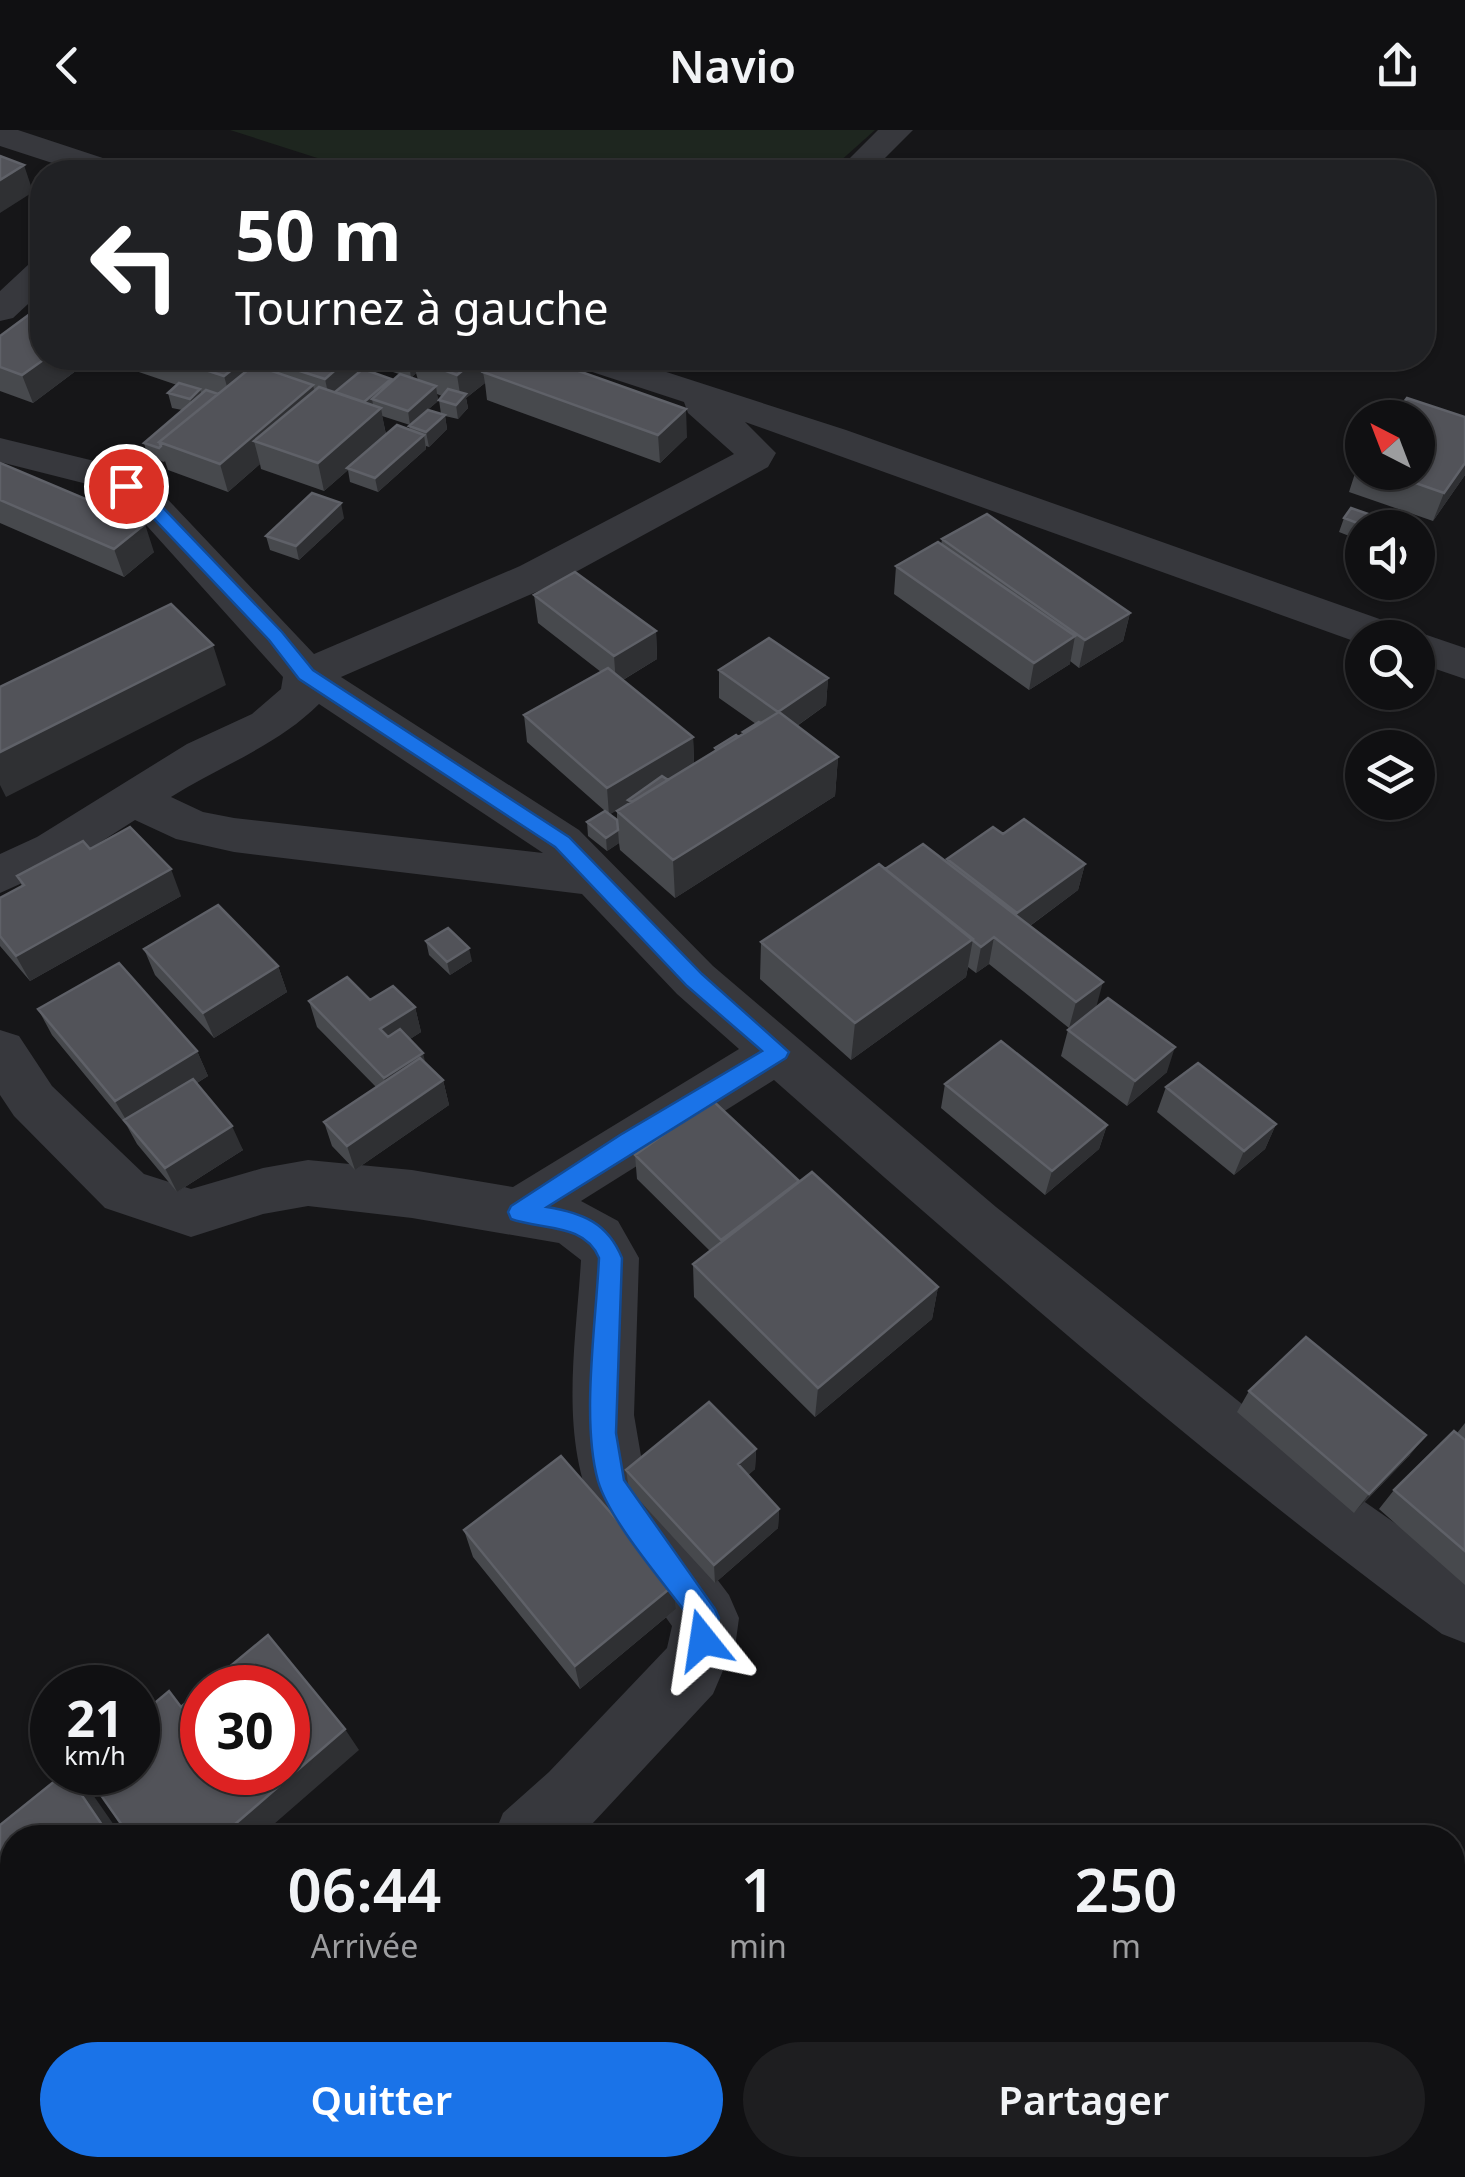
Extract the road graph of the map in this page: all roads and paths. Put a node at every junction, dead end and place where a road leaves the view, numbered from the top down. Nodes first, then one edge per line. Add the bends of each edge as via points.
1 (897, 130) edge
2 (0, 135) edge
3 (55, 160) edge
4 (865, 160) edge
5 (30, 283) edge
6 (0, 310) edge
7 (623, 370) edge
8 (683, 390) junction
9 (0, 450) edge
10 (1345, 622) edge
11 (1435, 653) edge
12 (1465, 664) edge
13 (306, 675) junction
14 (130, 798) junction
15 (0, 875) edge
16 (595, 876) junction
17 (0, 1051) edge
18 (778, 1052) junction
19 (520, 1212) junction
20 (1465, 1611) edge
21 (541, 1825) edge

1 - 4 street
2 - 3 street
5 - 6 street
7 - 8 street
8 - 10 street
8 - 13 street via 749,443 754,459 535,576
9 - 13 street via 104,476 143,497
11 - 12 street
13 - 14 street via 302,695 268,725
13 - 16 street via 562,842
14 - 15 street
14 - 16 street via 192,827
16 - 18 street via 695,980
17 - 19 street via 33,1100 125,1192 191,1214 308,1183
18 - 19 street
18 - 20 street via 976,1224 1280,1471
19 - 21 street via 566,1220 604,1243 610,1258 604,1433 611,1481 706,1618 690,1672

